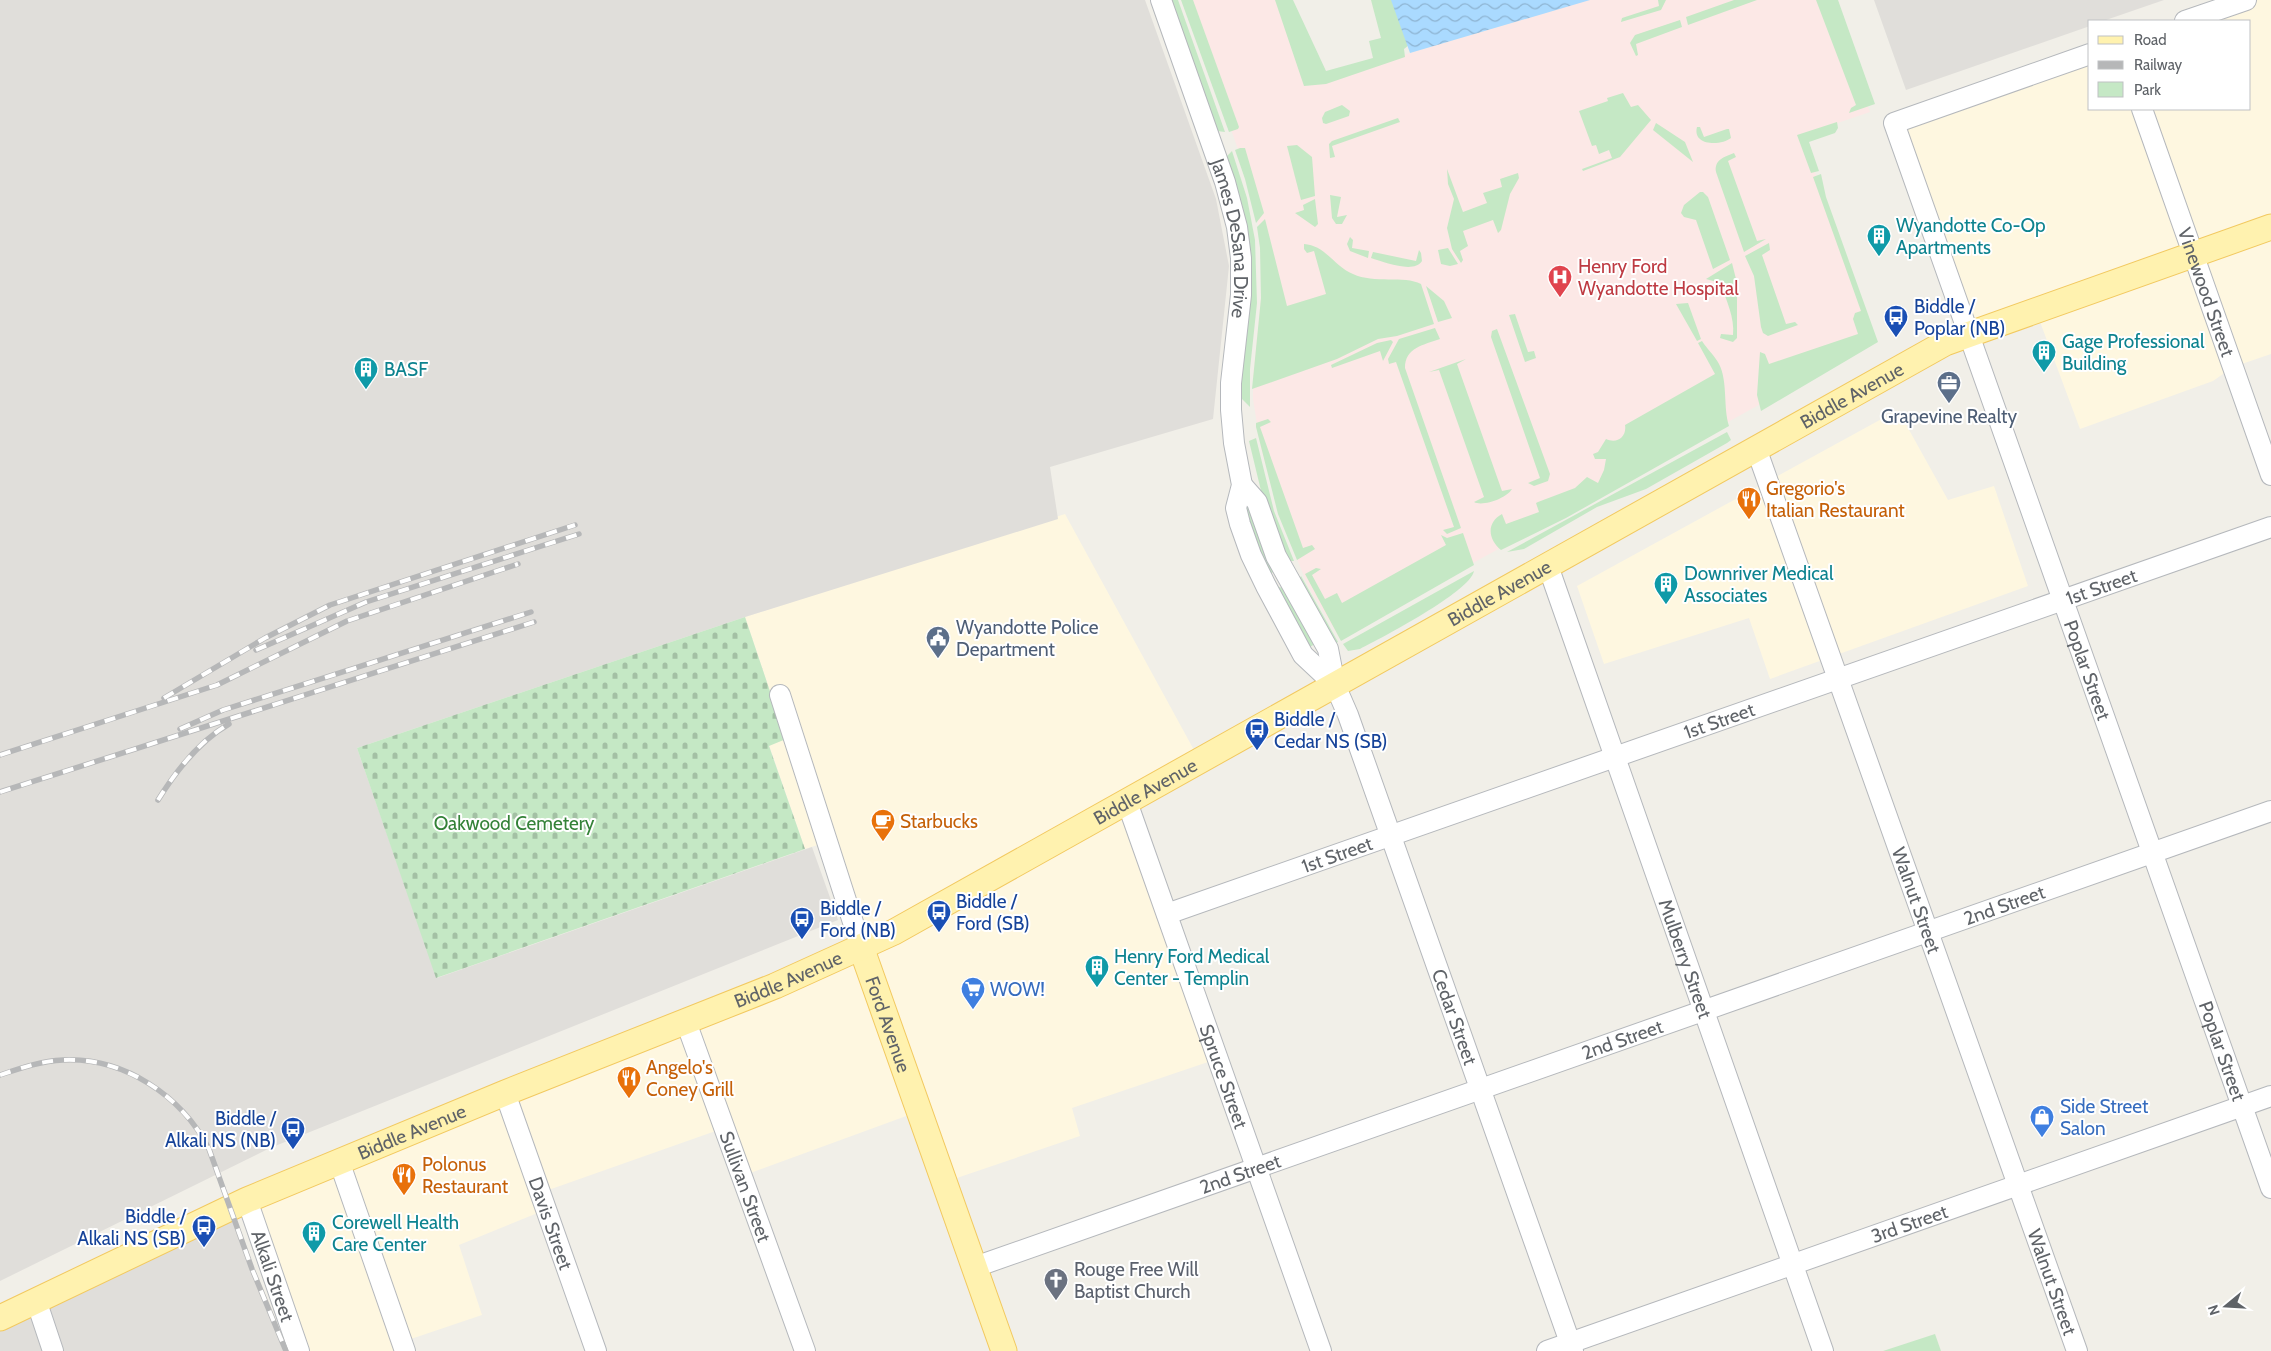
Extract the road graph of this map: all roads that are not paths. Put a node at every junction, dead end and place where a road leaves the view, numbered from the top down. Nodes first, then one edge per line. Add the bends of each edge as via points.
1 (1161, 0) edge
2 (2246, 0) edge
3 (2188, 20) edge
4 (2088, 55) edge
5 (2142, 110) edge
6 (2271, 227) edge
7 (2193, 256) junction
8 (1968, 335) junction
9 (1756, 448) junction
10 (2271, 475) edge
11 (2271, 527) edge
12 (1548, 566) junction
13 (2063, 600) junction
14 (1839, 679) junction
15 (1335, 685) junction
16 (780, 696) dead end
17 (1615, 758) junction
18 (1127, 802) junction
19 (2271, 811) edge
20 (1391, 836) junction
21 (2152, 853) junction
22 (1167, 914) junction
23 (1928, 932) junction
24 (861, 947) junction
25 (1704, 1011) junction
26 (686, 1022) junction
27 (1480, 1090) junction
28 (505, 1093) junction
29 (2271, 1096) edge
30 (2242, 1106) junction
31 (339, 1161) junction
32 (1257, 1168) junction
33 (2018, 1185) junction
34 (2271, 1188) edge
35 (247, 1200) junction
36 (1792, 1264) junction
37 (975, 1267) junction
38 (36, 1300) junction
39 (0, 1318) edge
40 (1571, 1347) edge
41 (54, 1351) edge
42 (299, 1351) edge
43 (405, 1351) edge
44 (596, 1351) edge
45 (805, 1351) edge
46 (1004, 1351) edge
47 (1321, 1351) edge
48 (1547, 1351) edge
49 (1823, 1351) edge
50 (2077, 1351) edge

1 - 15 street, James DeSana Drive via 1225,182 1237,227 1241,295 1231,410 1242,486 1236,508 1251,555 1304,654
2 - 3 street
4 - 8 street, Poplar Street via 1894,123
5 - 7 street, Vinewood Street
6 - 7 main road, Biddle Avenue
7 - 8 main road, Biddle Avenue
7 - 10 street, Vinewood Street
8 - 9 main road, Biddle Avenue via 1945,343
8 - 13 street, Poplar Street
9 - 12 main road, Biddle Avenue
9 - 14 street, Walnut Street
11 - 13 street, 1st Street
12 - 15 main road, Biddle Avenue
12 - 17 street, Mulberry Street
13 - 14 street, 1st Street
13 - 21 street, Poplar Street
14 - 17 street, 1st Street
14 - 23 street, Walnut Street
15 - 18 main road, Biddle Avenue
15 - 20 street, Cedar Street
16 - 24 street, Ford Avenue
17 - 20 street, 1st Street
17 - 25 street, Mulberry Street
18 - 22 street, Spruce Street
18 - 24 main road, Biddle Avenue via 928,914
19 - 21 street, 2nd Street
20 - 22 street, 1st Street
20 - 27 street, Cedar Street
21 - 23 street, 2nd Street
21 - 30 street, Poplar Street
22 - 32 street, Spruce Street
23 - 25 street, 2nd Street
23 - 33 street, Walnut Street
24 - 26 main road, Biddle Avenue
24 - 37 main road, Ford Avenue
25 - 27 street, 2nd Street
25 - 36 street, Mulberry Street
26 - 28 main road, Biddle Avenue
26 - 45 street, Sullivan Street
27 - 32 street, 2nd Street
27 - 40 street, Cedar Street
28 - 31 main road, Biddle Avenue
28 - 44 street, Davis Street
29 - 30 street, 3rd Street
30 - 33 street, 3rd Street
30 - 34 street, Poplar Street
31 - 35 main road, Biddle Avenue
31 - 43 street
32 - 37 street, 2nd Street
32 - 47 street, Spruce Street
33 - 36 street, 3rd Street
33 - 50 street, Walnut Street
35 - 38 main road, Biddle Avenue
35 - 42 street, Alkali Street
36 - 40 street, 3rd Street
36 - 49 street, Mulberry Street
37 - 46 main road, Ford Avenue
38 - 39 main road, Biddle Avenue
38 - 41 street
40 - 48 street, 3rd Street

